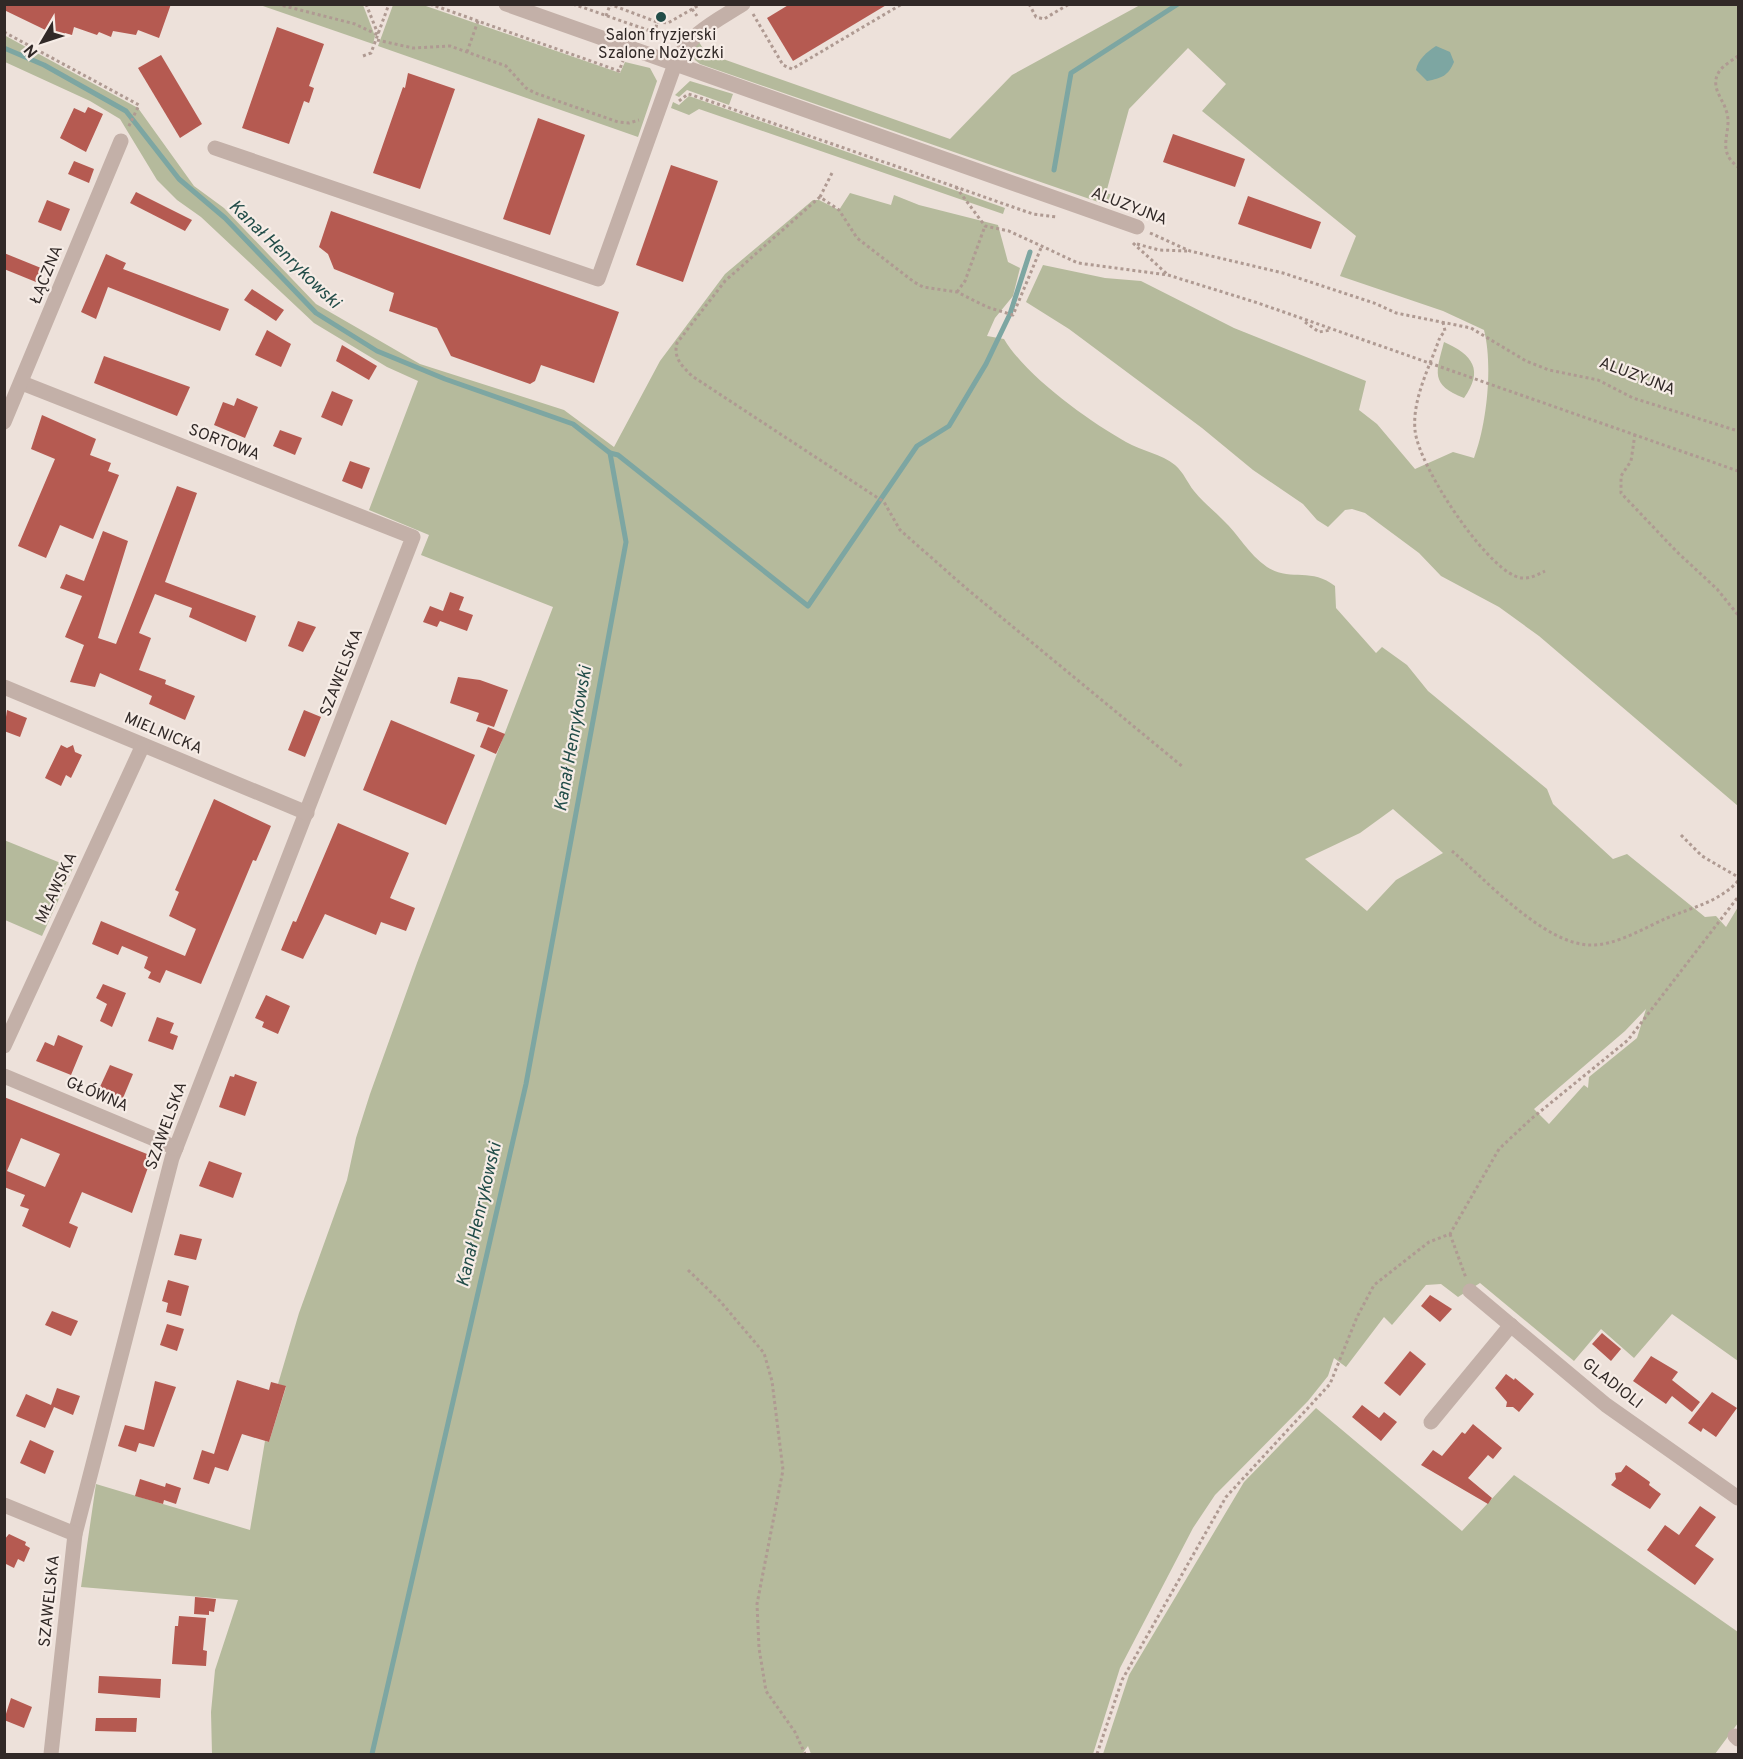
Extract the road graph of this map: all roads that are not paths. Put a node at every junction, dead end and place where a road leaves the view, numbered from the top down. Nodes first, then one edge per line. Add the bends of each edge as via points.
1 (506, 4) edge
2 (747, 8) edge
3 (675, 64) junction
4 (121, 141) dead end
5 (215, 148) dead end
6 (1137, 228) road end
7 (22, 383) junction
8 (4, 422) edge
9 (413, 537) joint
10 (4, 687) edge
11 (143, 745) junction
12 (307, 813) junction
13 (4, 1046) edge
14 (4, 1076) edge
15 (176, 1148) junction
16 (1470, 1291) road end
17 (1510, 1325) junction
18 (1431, 1422) dead end
19 (1738, 1498) edge
20 (4, 1505) edge
21 (75, 1534) junction
22 (51, 1755) edge

1 - 3 street, ALUZYJNA
2 - 3 street via 708,26 685,45
3 - 5 street via 598,279
3 - 6 street, ALUZYJNA
4 - 7 street, ŁĄCZNA
7 - 8 street, ŁĄCZNA
7 - 9 street, SORTOWA
9 - 12 street, SZAWELSKA
10 - 11 street, MIELNICKA
11 - 12 street, MIELNICKA
11 - 13 street, MŁAWSKA
12 - 15 street, SZAWELSKA
14 - 15 street, GŁÓWNA
15 - 21 street, SZAWELSKA
16 - 17 street, GLADIOLI
17 - 18 street
17 - 19 street, GLADIOLI via 1606,1404
20 - 21 street
21 - 22 street, SZAWELSKA

